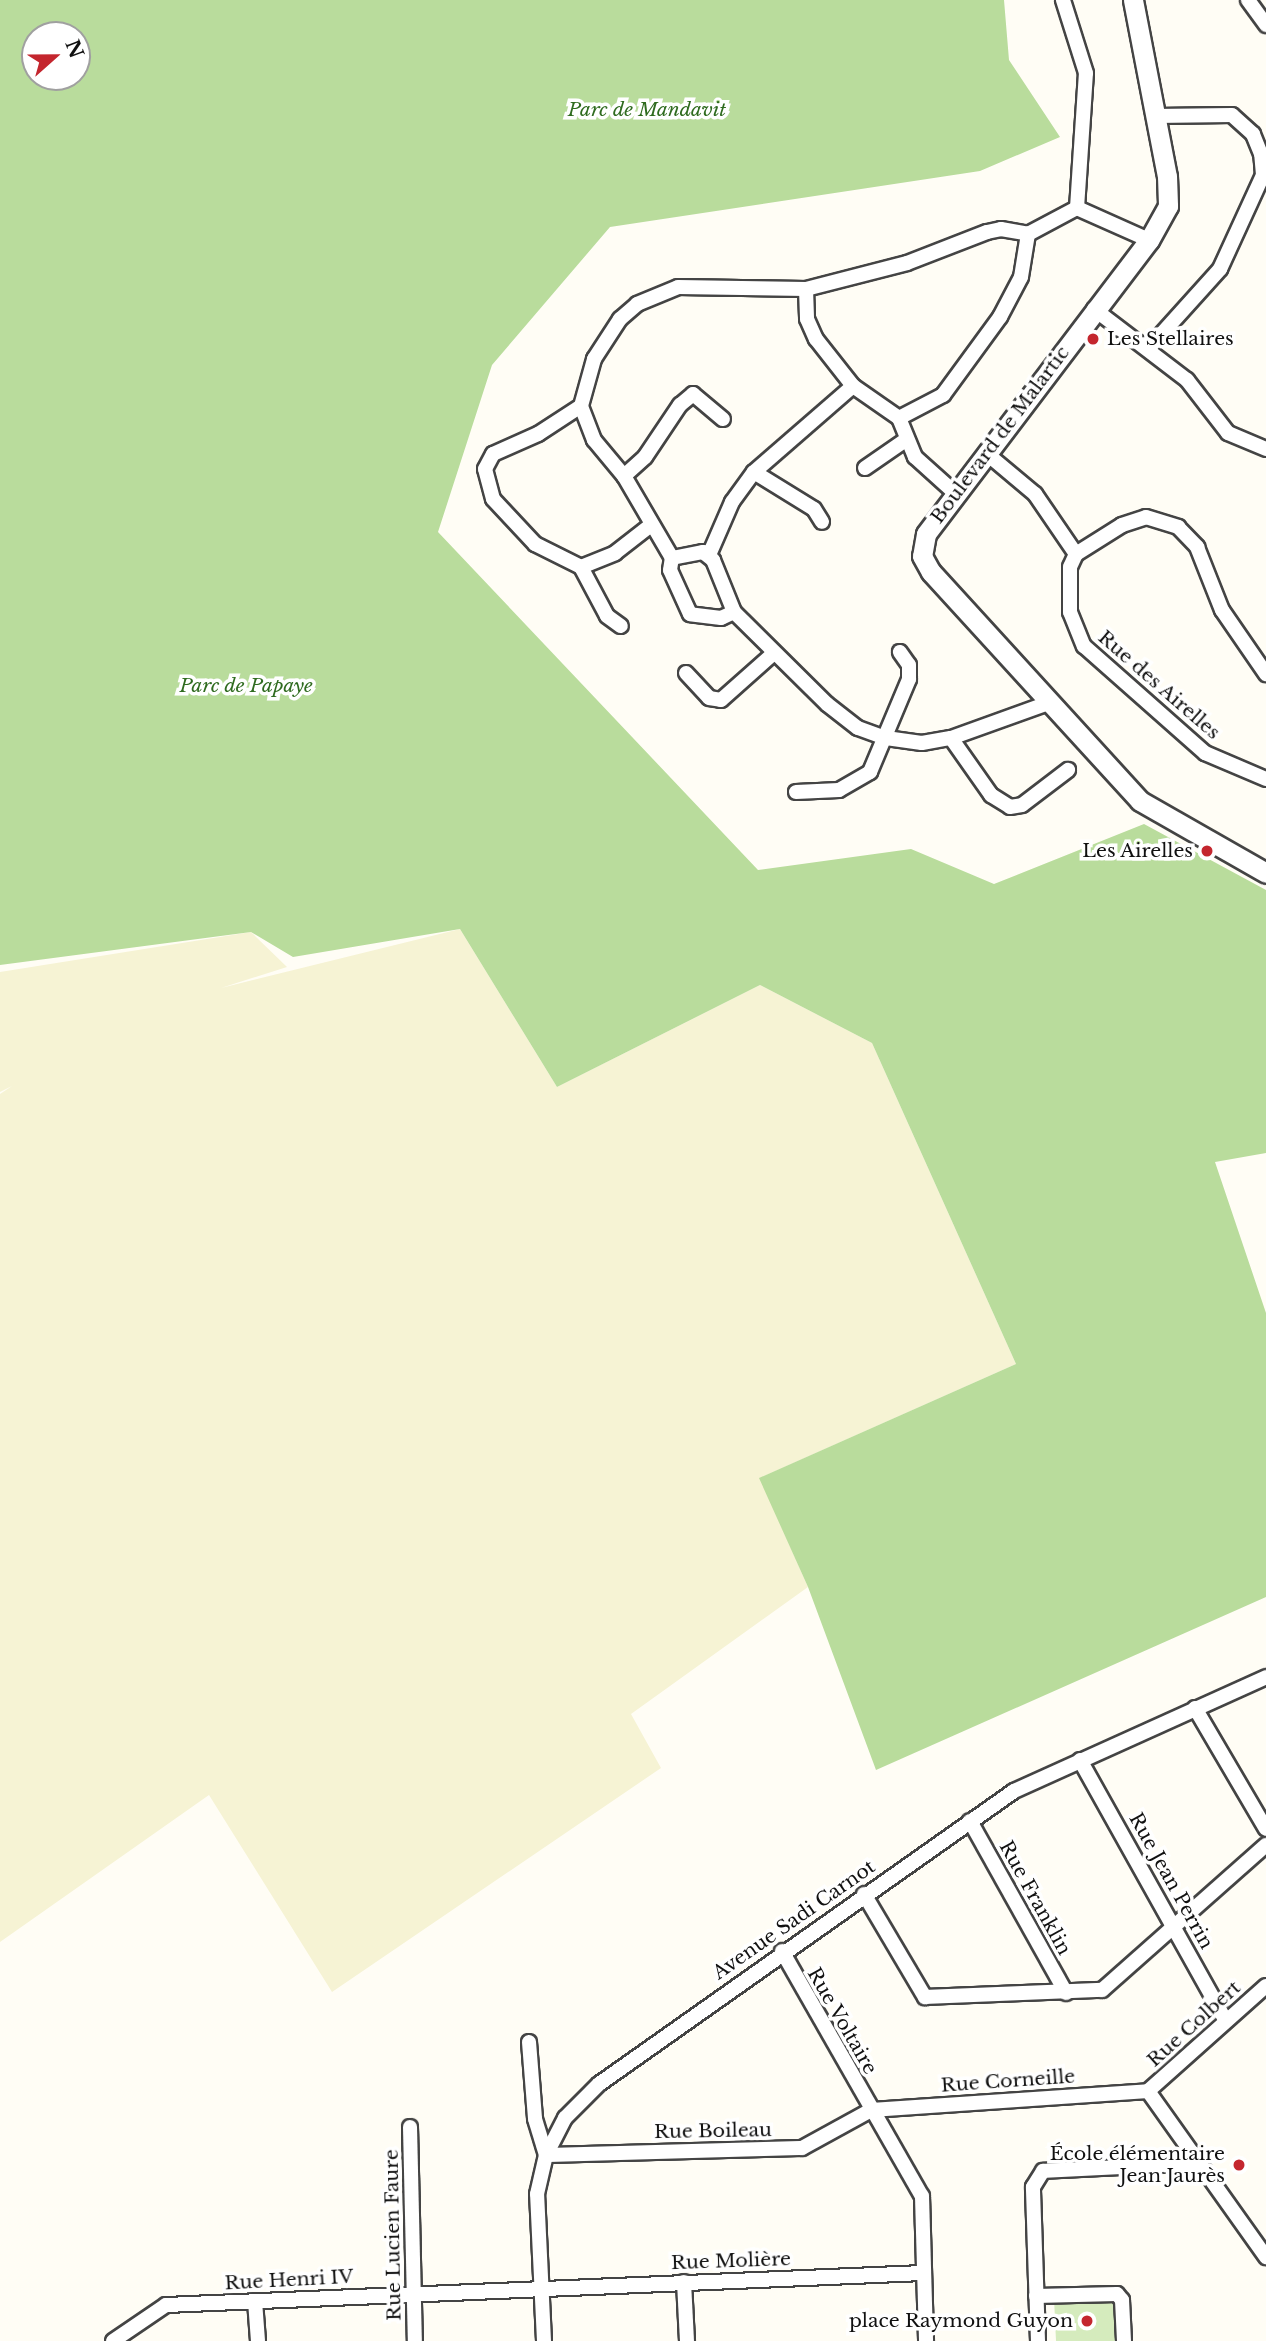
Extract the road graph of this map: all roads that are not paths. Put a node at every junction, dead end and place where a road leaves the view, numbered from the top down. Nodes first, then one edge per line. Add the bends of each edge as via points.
1 (1063, 0) edge
2 (1133, 0) edge
3 (1248, 0) edge
4 (1266, 25) edge
5 (1155, 116) junction
6 (1264, 176) edge
7 (1077, 208) junction
8 (1028, 234) junction
9 (1149, 240) junction
10 (806, 289) junction
11 (1094, 309) junction
12 (1147, 349) junction
13 (853, 386) junction
14 (581, 406) junction
15 (899, 418) junction
16 (723, 419) dead end
17 (907, 439) junction
18 (1266, 449) edge
19 (986, 453) junction
20 (865, 468) dead end
21 (754, 472) junction
22 (624, 476) junction
23 (955, 494) junction
24 (822, 522) dead end
25 (650, 525) junction
26 (1076, 554) junction
27 (709, 555) junction
28 (672, 558) junction
29 (581, 567) junction
30 (734, 612) junction
31 (621, 626) dead end
32 (900, 652) dead end
33 (774, 653) junction
34 (685, 673) dead end
35 (1266, 674) edge
36 (1051, 702) junction
37 (886, 738) junction
38 (951, 738) junction
39 (1068, 770) dead end
40 (1266, 779) edge
41 (796, 792) dead end
42 (1266, 873) edge
43 (1266, 1677) edge
44 (1195, 1708) junction
45 (1080, 1760) junction
46 (970, 1821) junction
47 (1266, 1829) edge
48 (1266, 1845) edge
49 (864, 1894) junction
50 (1175, 1927) junction
51 (782, 1951) junction
52 (1266, 1986) edge
53 (1066, 1993) junction
54 (1226, 2021) junction
55 (529, 2042) dead end
56 (1148, 2091) junction
57 (871, 2110) junction
58 (410, 2127) dead end
59 (546, 2155) junction
60 (1200, 2163) junction
61 (1266, 2257) edge
62 (922, 2273) junction
63 (684, 2282) junction
64 (542, 2287) junction
65 (414, 2294) junction
66 (1036, 2296) junction
67 (255, 2301) junction
68 (113, 2341) edge
69 (258, 2341) edge
70 (415, 2341) edge
71 (544, 2341) edge
72 (687, 2341) edge
73 (926, 2341) edge
74 (1038, 2341) edge
75 (1124, 2341) edge

1 - 7 street via 1086,73
2 - 5 street, Boulevard de Malartic
3 - 4 street
5 - 6 street via 1232,115 1253,134
5 - 9 street, Boulevard de Malartic via 1169,191 1168,206
6 - 12 street via 1220,269
7 - 8 street
7 - 9 street
8 - 10 street via 1001,229 987,232 914,260
8 - 15 street via 1021,277 1000,317 943,395
9 - 11 street, Boulevard de Malartic
10 - 13 street via 810,328
10 - 14 street via 701,285 658,293 638,304 609,332 594,359
11 - 12 street
11 - 19 street, Boulevard de Malartic
12 - 18 street via 1187,380 1228,433
13 - 15 street
13 - 21 street
14 - 22 street via 594,440
14 - 29 street via 538,434 504,447 488,460 485,469 488,489 506,516 548,554
15 - 17 street
16 - 22 street via 693,394 680,405 645,457
17 - 20 street
17 - 23 street via 923,467
19 - 23 street, Boulevard de Malartic
19 - 26 street via 1035,494
21 - 24 street via 814,509
21 - 27 street via 732,502
22 - 25 street
23 - 36 street, Boulevard de Malartic via 926,534 922,556 931,572
25 - 28 street
25 - 29 street via 615,553
26 - 35 street via 1146,517 1178,527 1197,547 1222,610
26 - 40 street, Rue des Airelles via 1070,567 1070,612 1084,646 1205,753
27 - 28 street
27 - 30 street
28 - 30 street via 675,587 690,614 713,619
29 - 31 street via 607,616
30 - 33 street
32 - 37 street via 909,665 909,679
33 - 34 street via 721,700 709,698
33 - 37 street via 858,728
36 - 38 street
36 - 42 street, Boulevard de Malartic via 1140,801
37 - 38 street via 922,743
37 - 41 street via 870,772 839,790
38 - 39 street via 991,795 1010,807 1022,805
43 - 44 street, Avenue Sadi Carnot
44 - 45 street, Avenue Sadi Carnot
44 - 47 street
45 - 46 street, Avenue Sadi Carnot via 1014,1791
45 - 50 street, Rue Jean Perrin
46 - 49 street, Avenue Sadi Carnot
46 - 53 street, Rue Franklin
48 - 50 street
49 - 51 street, Avenue Sadi Carnot
49 - 53 street via 925,1997
50 - 53 street via 1102,1990
50 - 54 street, Rue Jean Perrin
51 - 57 street, Rue Voltaire
51 - 59 street, Avenue Sadi Carnot via 599,2084 565,2118
52 - 54 street, Rue Colbert
54 - 56 street, Rue Colbert
55 - 59 street via 535,2119
56 - 57 street, Rue Corneille
56 - 60 street
57 - 59 street, Rue Boileau via 802,2148
57 - 62 street, Rue Voltaire via 922,2196
58 - 65 street, Rue Lucien Faure
59 - 64 street, Avenue Sadi Carnot via 537,2194
60 - 61 street
60 - 66 street via 1043,2171 1033,2187
62 - 63 street, Rue Molière
62 - 73 street, Rue Voltaire
63 - 64 street, Rue Molière
63 - 72 street
64 - 65 street, Rue Molière
64 - 71 street, Avenue Sadi Carnot
65 - 67 street, Rue Henri IV
65 - 70 street, Rue Lucien Faure
66 - 74 street
66 - 75 street via 1117,2294 1122,2300
67 - 68 street, Rue Henri IV via 166,2305
67 - 69 street

